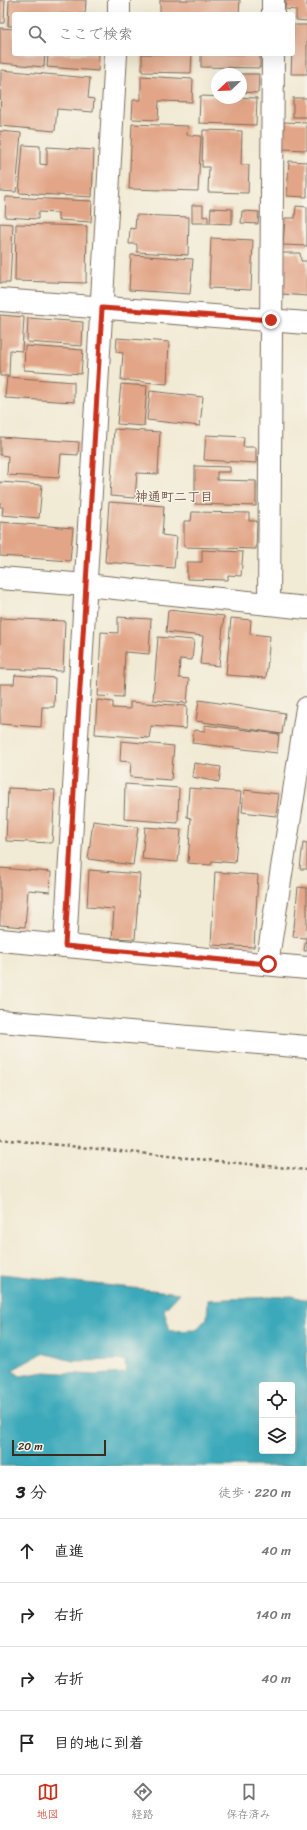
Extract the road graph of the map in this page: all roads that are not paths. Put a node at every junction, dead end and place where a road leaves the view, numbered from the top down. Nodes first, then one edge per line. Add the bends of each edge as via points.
1 (120, 0) edge
2 (273, 0) edge
3 (119, 12) edge
4 (273, 12) edge
5 (116, 56) edge
6 (273, 56) edge
7 (0, 300) edge
8 (102, 308) junction
9 (271, 320) junction
10 (307, 323) edge
11 (0, 578) edge
12 (86, 585) junction
13 (269, 604) junction
14 (307, 608) edge
15 (307, 708) edge
16 (0, 940) edge
17 (65, 946) junction
18 (268, 964) junction
19 (307, 968) edge
20 (0, 1021) edge
21 (307, 1047) edge

1 - 3 street
2 - 4 street
5 - 8 street
6 - 9 street
7 - 8 street
8 - 9 street
8 - 12 street
9 - 10 street
9 - 13 street
11 - 12 street
12 - 13 street
12 - 17 street
13 - 14 street
15 - 18 street
16 - 17 street
17 - 18 street
18 - 19 street
20 - 21 street

